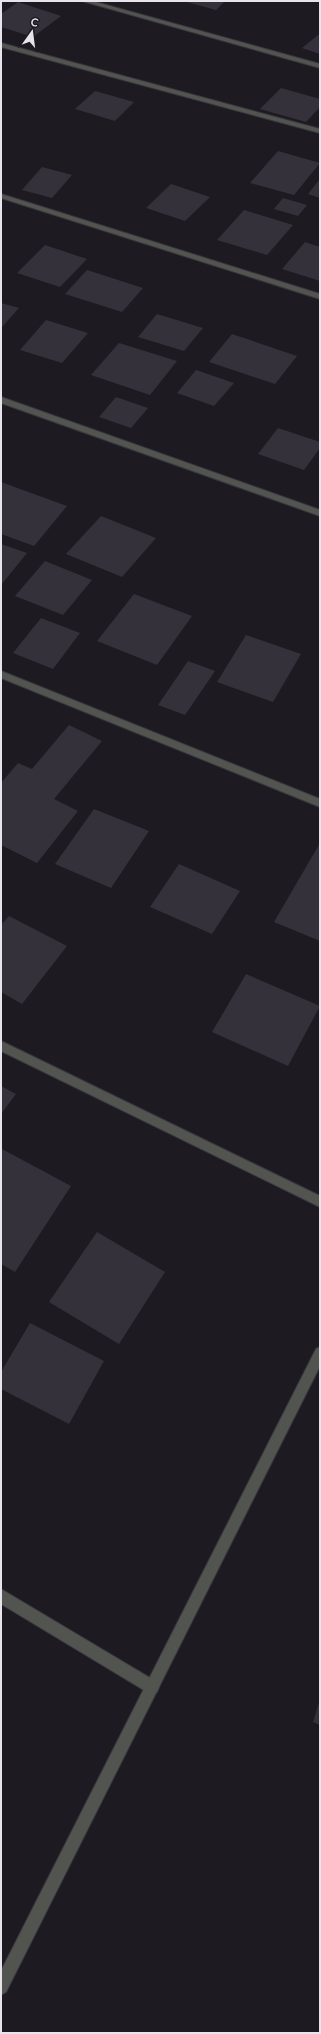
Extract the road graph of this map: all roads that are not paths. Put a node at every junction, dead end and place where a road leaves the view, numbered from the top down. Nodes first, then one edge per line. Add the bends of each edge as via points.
1 (85, 1) edge
2 (1, 45) edge
3 (320, 66) edge
4 (320, 131) edge
5 (1, 196) edge
6 (320, 297) edge
7 (1, 400) edge
8 (320, 513) edge
9 (1, 674) edge
10 (320, 803) edge
11 (1, 1046) edge
12 (320, 1202) edge
13 (320, 1353) edge
14 (1, 1596) edge
15 (152, 1687) junction
16 (1, 1987) edge

1 - 3 street
2 - 4 street
5 - 6 street
7 - 8 street
9 - 10 street
11 - 12 street
13 - 15 street
14 - 15 street
15 - 16 street

